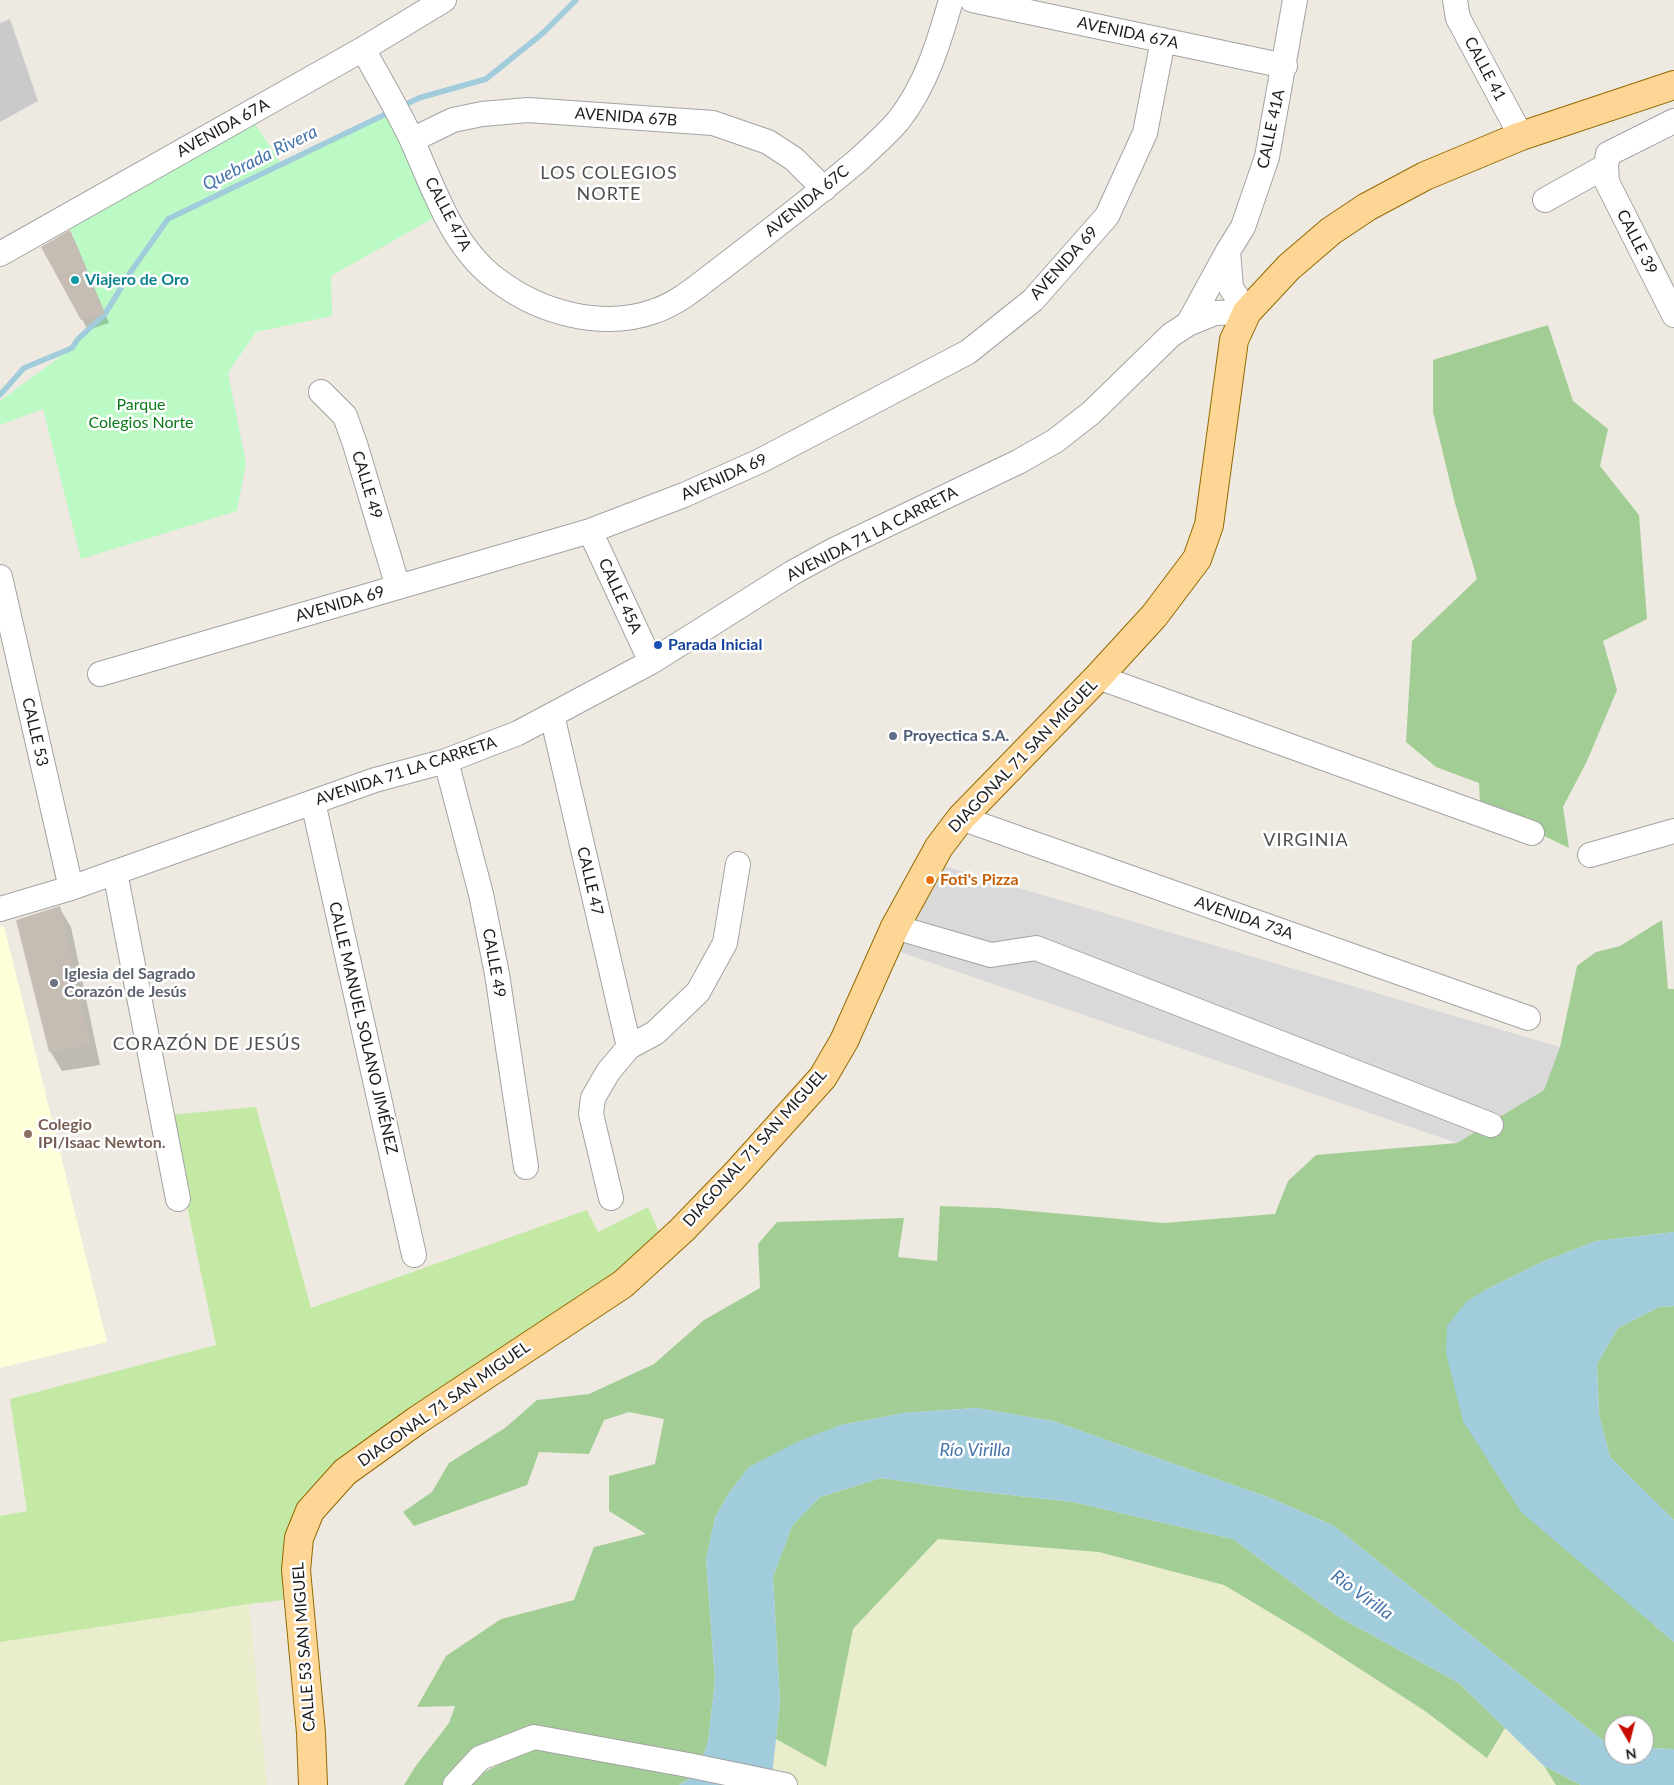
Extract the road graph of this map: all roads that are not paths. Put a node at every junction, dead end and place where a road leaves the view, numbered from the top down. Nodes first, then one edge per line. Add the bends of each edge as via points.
1 (444, 0) edge
2 (951, 0) edge
3 (972, 0) edge
4 (1296, 0) edge
5 (1456, 0) edge
6 (1162, 40) junction
7 (362, 48) junction
8 (1285, 66) junction
9 (1674, 85) edge
10 (1674, 121) edge
11 (407, 131) junction
12 (1521, 136) junction
13 (1606, 166) junction
14 (824, 189) junction
15 (1545, 200) dead end
16 (1228, 252) junction
17 (0, 254) edge
18 (1247, 312) junction
19 (1674, 315) edge
20 (591, 318) joint
21 (1188, 324) junction
22 (320, 392) dead end
23 (590, 531) junction
24 (0, 577) edge
25 (398, 587) junction
26 (650, 662) junction
27 (100, 674) dead end
28 (1098, 677) junction
29 (552, 715) junction
30 (446, 761) junction
31 (313, 802) junction
32 (961, 818) junction
33 (1674, 830) edge
34 (1532, 833) dead end
35 (1590, 855) dead end
36 (738, 864) dead end
37 (115, 872) junction
38 (71, 888) junction
39 (0, 909) edge
40 (895, 927) junction
41 (1528, 1018) dead end
42 (629, 1047) junction
43 (1491, 1125) dead end
44 (526, 1167) dead end
45 (611, 1198) dead end
46 (178, 1199) dead end
47 (414, 1255) dead end
48 (310, 1511) joint
49 (781, 1784) edge
50 (313, 1785) edge
51 (455, 1785) edge

1 - 7 street, AVENIDA 67A
2 - 14 street, AVENIDA 67C via 937,46 918,90 898,121
3 - 6 street, AVENIDA 67A
4 - 8 street, CALLE 41A
5 - 12 street, CALLE 41 via 1458,18
6 - 8 street, AVENIDA 67A
6 - 23 street, AVENIDA 69 via 1145,134 1107,216 1032,300 968,352 760,461 684,496
7 - 11 street, CALLE 47A
7 - 17 street, AVENIDA 67A
8 - 16 street, CALLE 41A via 1268,157 1243,227
9 - 12 main road, DIAGONAL 71 SAN MIGUEL
10 - 13 street via 1608,154
11 - 14 street, AVENIDA 67B via 482,114 528,110 713,123 768,142 794,159
11 - 20 street, CALLE 47A via 454,231 475,262 521,296 557,311
12 - 18 main road, DIAGONAL 71 SAN MIGUEL via 1425,176 1367,206 1288,267
13 - 15 street
13 - 19 street, CALLE 39 via 1607,182
14 - 20 street, AVENIDA 67C via 689,293 664,307 619,319
16 - 18 street via 1231,288
16 - 21 street, CALLE 41A
18 - 21 street, AVENIDA 71 LA CARRETA via 1215,313
18 - 28 main road, DIAGONAL 71 SAN MIGUEL via 1234,340 1209,525 1197,559 1154,616
21 - 26 street, AVENIDA 71 LA CARRETA via 1171,335 1091,413 1055,441 834,550
22 - 25 street, CALLE 49 via 345,416
23 - 25 street, AVENIDA 69
23 - 26 street, CALLE 45A
24 - 38 street, CALLE 53
25 - 27 street, AVENIDA 69
26 - 29 street, AVENIDA 71 LA CARRETA
28 - 32 main road, DIAGONAL 71 SAN MIGUEL
28 - 34 street
29 - 30 street, AVENIDA 71 LA CARRETA via 518,733
29 - 42 street, CALLE 47
30 - 31 street, AVENIDA 71 LA CARRETA via 375,780
30 - 44 street, CALLE 49 via 481,894 497,974
31 - 37 street, AVENIDA 71 LA CARRETA
31 - 47 street, CALLE MANUEL SOLANO JIMÉNEZ
32 - 40 main road, DIAGONAL 71 SAN MIGUEL via 938,847
32 - 41 street, AVENIDA 73A
33 - 35 street
36 - 42 street via 725,943 698,992 655,1033
37 - 38 street, AVENIDA 71 LA CARRETA
37 - 46 street
38 - 39 street, AVENIDA 71 LA CARRETA
40 - 43 street via 992,955 1036,948
40 - 48 main road, DIAGONAL 71 SAN MIGUEL via 844,1042 822,1077 682,1230 623,1284 345,1472
42 - 45 street via 608,1072 593,1098 591,1114
48 - 50 main road, CALLE 53 SAN MIGUEL via 299,1538 296,1570
49 - 51 street via 534,1737 480,1758

